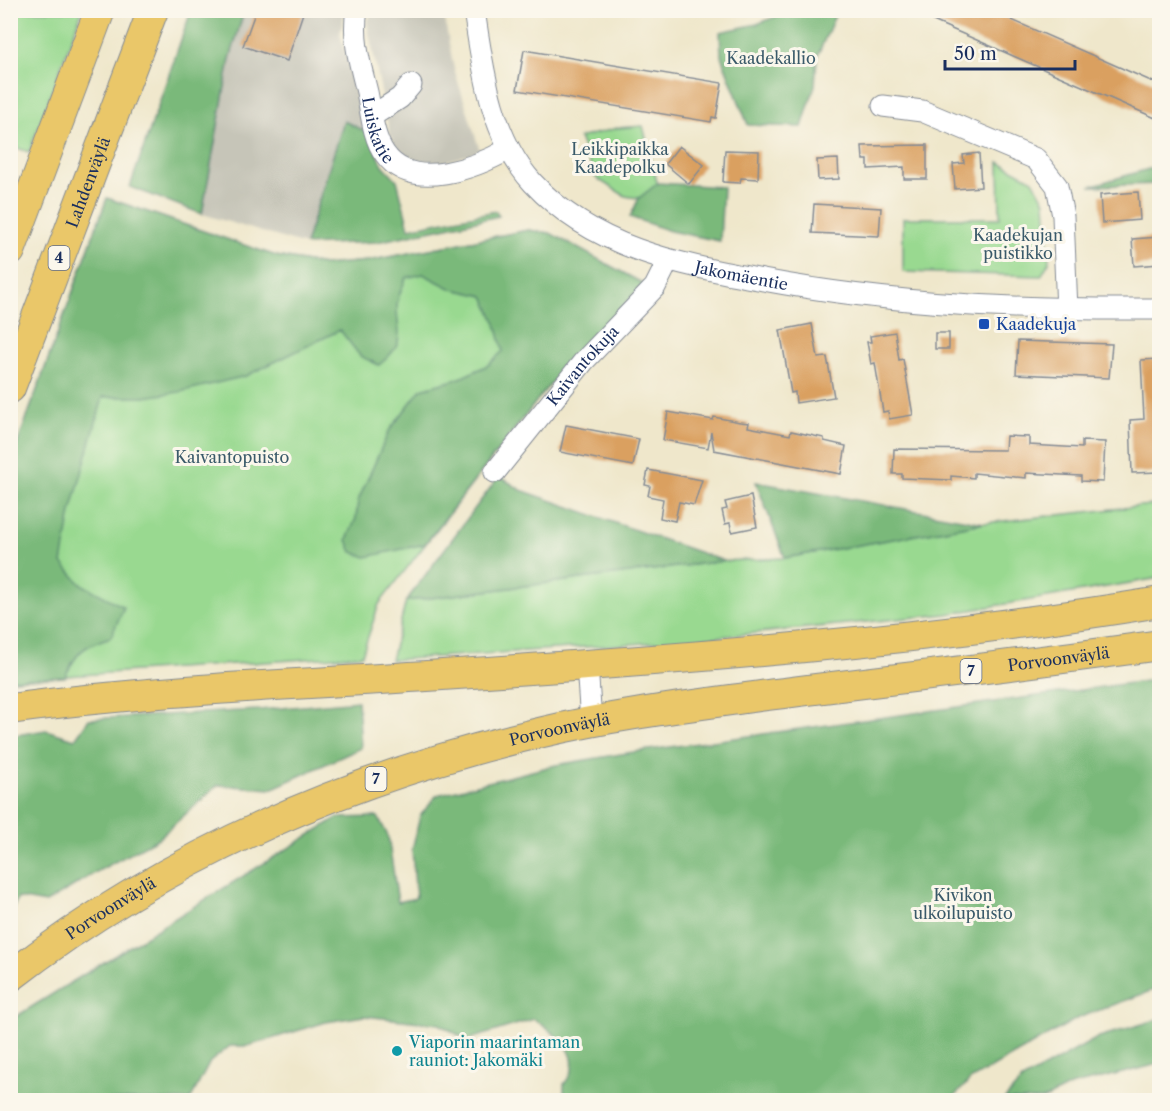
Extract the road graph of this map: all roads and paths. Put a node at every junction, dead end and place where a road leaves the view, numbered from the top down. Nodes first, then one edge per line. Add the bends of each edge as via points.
1 (100, 10) edge
2 (153, 10) edge
3 (357, 10) edge
4 (474, 10) edge
5 (411, 86) dead end
6 (883, 106) dead end
7 (372, 116) junction
8 (509, 149) junction
9 (10, 251) edge
10 (668, 261) junction
11 (1160, 309) edge
12 (1067, 310) junction
13 (10, 388) edge
14 (495, 472) dead end
15 (1160, 602) edge
16 (1160, 645) edge
17 (587, 665) junction
18 (14, 708) edge
19 (591, 722) junction
20 (10, 977) edge

1 - 9 highway
2 - 13 highway, Lahdenväylä / 4
3 - 7 street, Luiskatie via 356,46
4 - 8 street, Jakomäentie via 488,92
5 - 7 street
6 - 12 street via 922,111 1036,159 1057,186 1063,216
7 - 8 street, Luiskatie via 385,154 412,173 467,167
8 - 10 street, Jakomäentie via 533,183 571,216 632,249
10 - 12 street, Jakomäentie via 893,300
10 - 14 street, Kaivantokuja via 655,287 591,353
11 - 12 street, Jakomäentie
15 - 17 highway via 998,626
16 - 19 highway, Porvoonväylä / 7
17 - 18 highway via 132,695
17 - 19 street
19 - 20 highway, Porvoonväylä / 7 via 466,751 382,776 226,841 76,929

